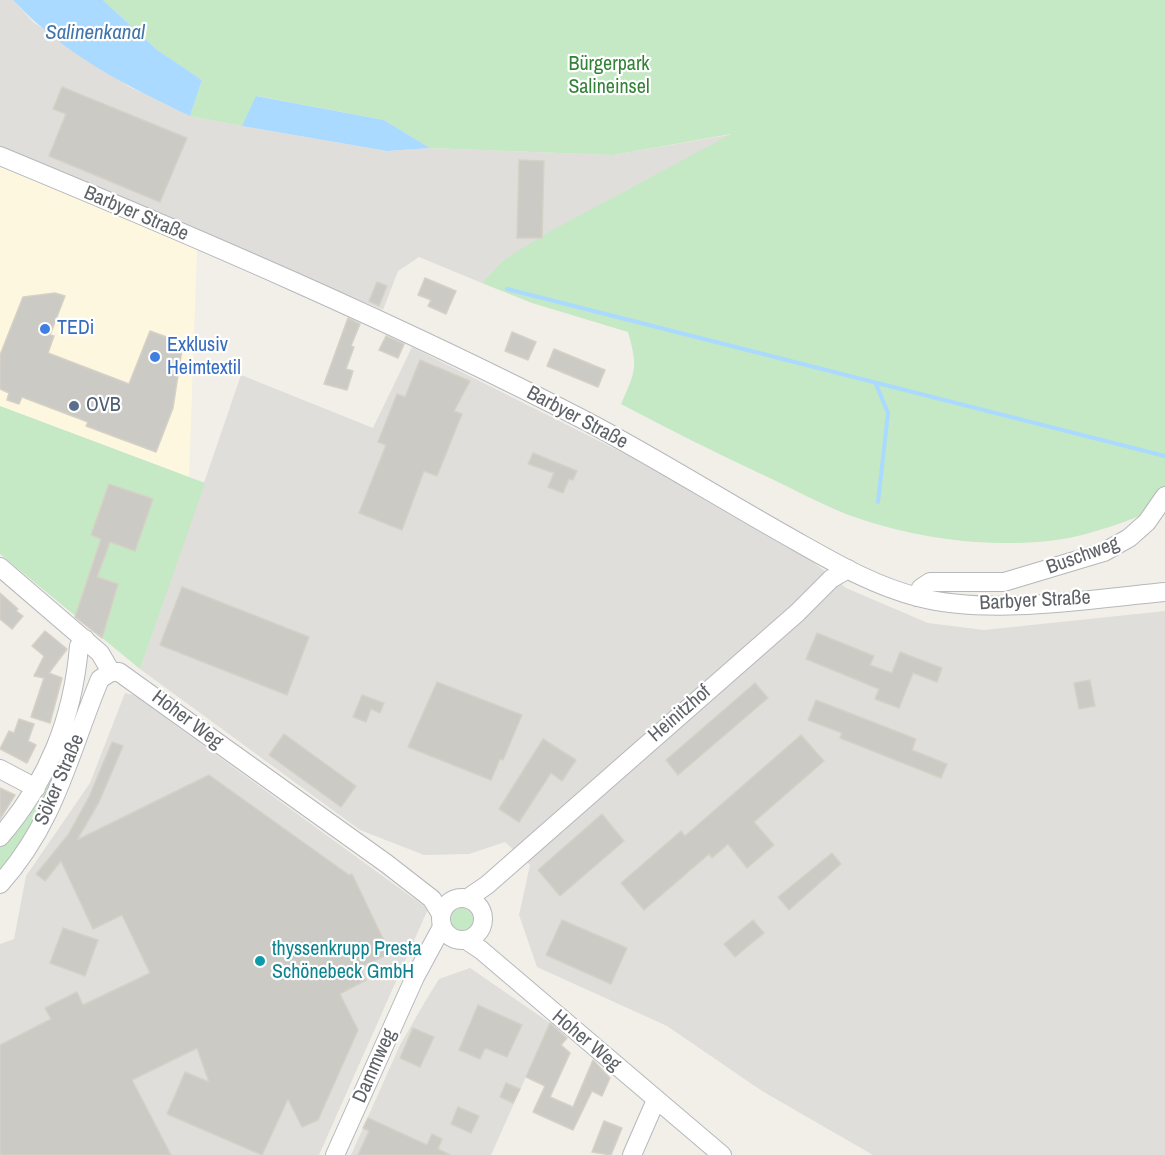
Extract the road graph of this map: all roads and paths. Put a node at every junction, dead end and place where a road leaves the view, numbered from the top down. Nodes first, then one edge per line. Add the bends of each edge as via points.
1 (0, 156) edge
2 (1165, 496) edge
3 (0, 567) edge
4 (848, 569) junction
5 (1165, 592) edge
6 (917, 597) junction
7 (84, 639) junction
8 (111, 672) junction
9 (0, 769) edge
10 (36, 788) junction
11 (0, 837) edge
12 (513, 860) junction
13 (387, 864) junction
14 (0, 884) edge
15 (461, 898) junction
16 (442, 920) junction
17 (483, 920) junction
18 (462, 940) junction
19 (415, 977) junction
20 (517, 982) junction
21 (656, 1100) junction
22 (335, 1155) edge
23 (632, 1155) edge
24 (722, 1155) edge

1 - 4 street, Barbyer Straße via 497,375
2 - 6 street, Buschweg via 1147,522 1104,552 1004,582 930,582
3 - 7 street
4 - 6 street, Barbyer Straße
4 - 12 street, Heinitzhof via 831,579
5 - 6 street, Barbyer Straße via 987,605
7 - 8 street via 100,652
7 - 10 street via 79,646 68,717
8 - 13 street, Hoher Weg via 128,675
8 - 14 street, Söker Straße via 100,679 50,813
9 - 10 street
10 - 11 street
12 - 15 street, Heinitzhof via 487,885
12 - 17 street, Heinitzhof via 491,894
13 - 15 street, Hoher Weg via 412,872 441,893
13 - 16 street, Hoher Weg via 432,900
15 - 16 street via 444,907
15 - 17 street via 477,903
16 - 18 street via 452,938
16 - 19 street, Dammweg
17 - 18 street via 478,933
17 - 20 street, Hoher Weg via 489,942
18 - 19 street, Dammweg via 443,950
18 - 20 street, Hoher Weg
19 - 22 street, Dammweg
20 - 21 street, Hoher Weg
21 - 23 street
21 - 24 street, Hoher Weg

